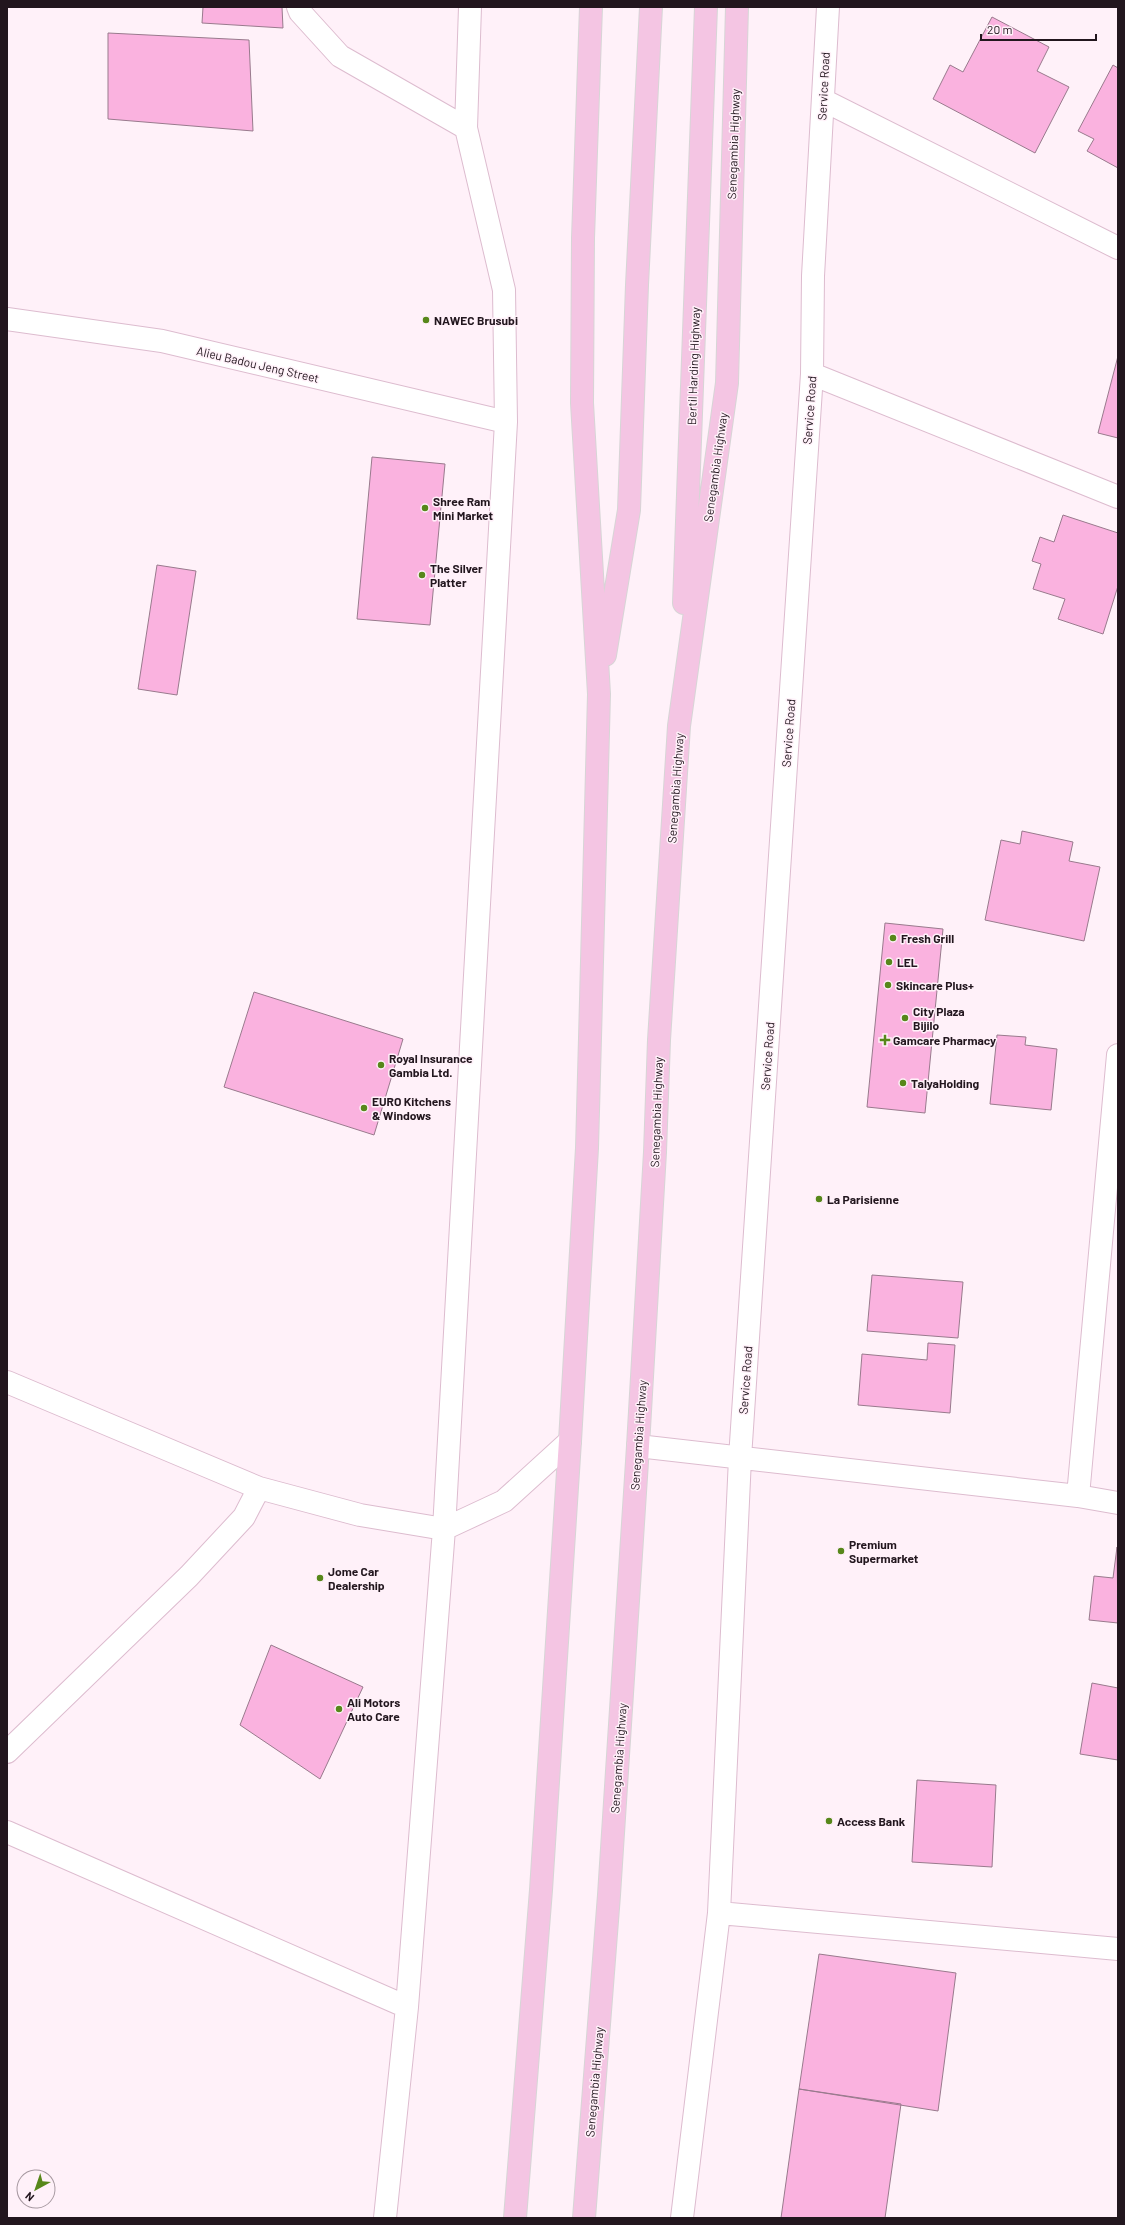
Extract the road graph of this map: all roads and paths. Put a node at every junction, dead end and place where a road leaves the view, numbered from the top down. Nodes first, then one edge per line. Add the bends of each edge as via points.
1 (298, 7) edge
2 (470, 7) edge
3 (591, 7) edge
4 (650, 7) edge
5 (706, 7) edge
6 (737, 7) edge
7 (828, 7) edge
8 (822, 100) junction
9 (466, 128) junction
10 (1118, 248) edge
11 (7, 319) edge
12 (812, 374) junction
13 (506, 422) junction
14 (1118, 497) edge
15 (599, 694) junction
16 (679, 726) junction
17 (1118, 1054) edge
18 (7, 1382) edge
19 (570, 1441) junction
20 (638, 1446) junction
21 (740, 1458) junction
22 (259, 1488) junction
23 (1078, 1496) junction
24 (1118, 1503) edge
25 (444, 1529) junction
26 (7, 1752) edge
27 (7, 1832) edge
28 (720, 1913) junction
29 (1118, 1949) edge
30 (407, 2007) junction
31 (385, 2218) edge
32 (515, 2218) edge
33 (584, 2218) edge
34 (682, 2218) edge

1 - 9 street via 340,56
2 - 9 street
3 - 15 main road via 583,238 582,403
4 - 15 main road via 630,510
5 - 16 main road, Bertil Harding Highway
6 - 16 main road, Senegambia Highway via 727,383
7 - 8 street, Service Road
8 - 10 street
8 - 12 street, Service Road via 813,276
9 - 13 street via 504,290
11 - 13 street, Alieu Badou Jeng Street via 162,341
12 - 14 street
12 - 21 street, Service Road
13 - 25 street
15 - 19 main road via 586,1148
16 - 20 main road, Senegambia Highway via 659,1040
17 - 23 street
18 - 22 street
19 - 25 street via 504,1501
19 - 32 main road via 541,1890
20 - 21 street
20 - 33 main road, Senegambia Highway via 609,1895
21 - 23 street
21 - 28 street, Service Road
22 - 25 street via 360,1516
22 - 26 street via 244,1517 189,1576
23 - 24 street
25 - 30 street
27 - 30 street
28 - 29 street
28 - 34 street, Service Road
30 - 31 street

